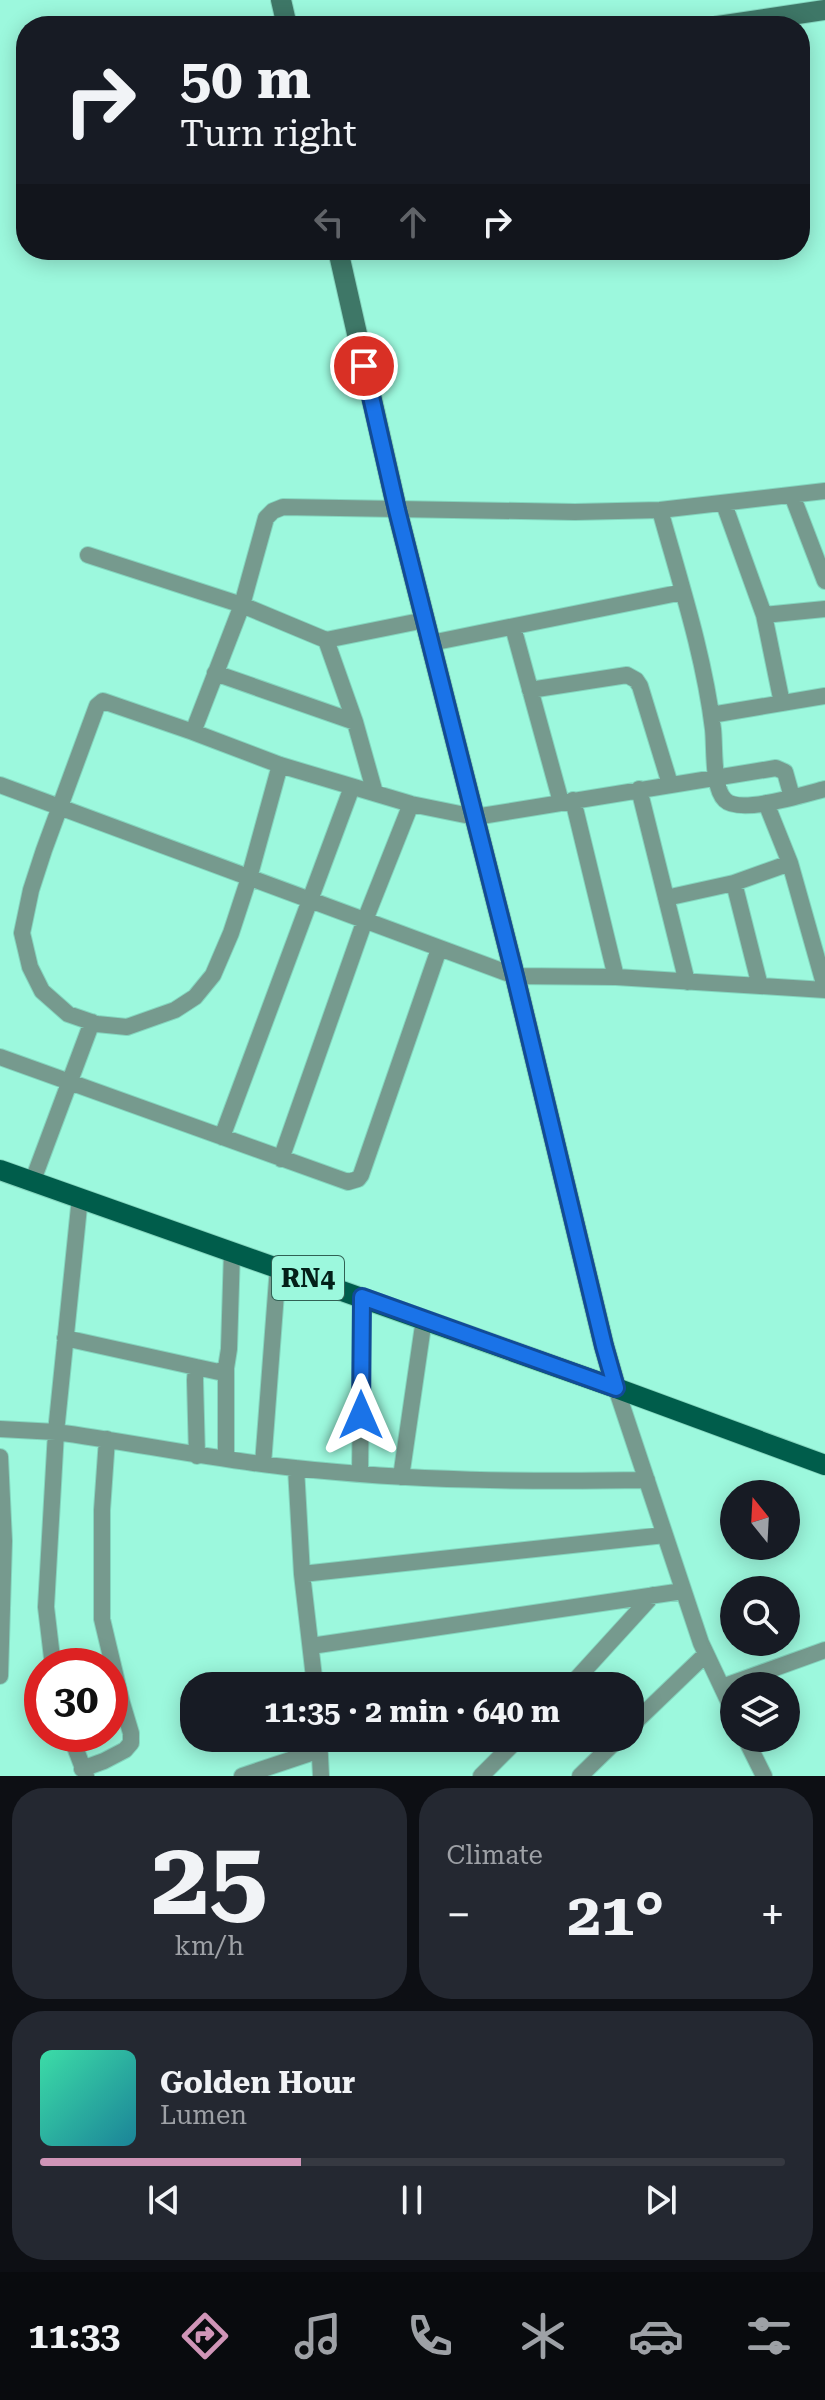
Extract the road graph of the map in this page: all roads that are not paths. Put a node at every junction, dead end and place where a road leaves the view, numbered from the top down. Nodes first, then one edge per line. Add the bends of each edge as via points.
1 (825, 10) edge
2 (785, 16) edge
3 (340, 260) edge
4 (825, 491) edge
5 (792, 495) junction
6 (724, 504) junction
7 (397, 510) junction
8 (660, 510) junction
9 (88, 555) dead end
10 (825, 581) edge
11 (683, 592) junction
12 (242, 605) junction
13 (825, 609) edge
14 (764, 615) junction
15 (425, 620) junction
16 (513, 627) junction
17 (326, 640) junction
18 (431, 643) junction
19 (215, 673) junction
20 (530, 690) junction
21 (825, 696) edge
22 (782, 703) junction
23 (711, 715) junction
24 (355, 722) junction
25 (193, 732) junction
26 (280, 765) junction
27 (716, 777) junction
28 (670, 784) junction
29 (0, 785) edge
30 (352, 787) junction
31 (639, 789) junction
32 (825, 789) edge
33 (375, 793) junction
34 (792, 797) junction
35 (567, 801) junction
36 (766, 803) junction
37 (411, 804) junction
38 (61, 808) junction
39 (475, 817) junction
40 (790, 863) junction
41 (249, 878) junction
42 (734, 883) junction
43 (666, 898) junction
44 (309, 899) junction
45 (365, 920) junction
46 (439, 949) junction
47 (515, 976) junction
48 (616, 977) junction
49 (687, 982) junction
50 (760, 986) junction
51 (825, 988) edge
52 (92, 1022) junction
53 (0, 1057) edge
54 (71, 1083) junction
55 (222, 1137) junction
56 (281, 1159) junction
57 (0, 1170) edge
58 (33, 1180) junction
59 (80, 1197) junction
60 (232, 1251) junction
61 (278, 1267) junction
62 (362, 1297) junction
63 (424, 1319) junction
64 (65, 1338) junction
65 (196, 1367) junction
66 (226, 1368) junction
67 (616, 1388) junction
68 (0, 1429) edge
69 (56, 1432) junction
70 (107, 1439) junction
71 (197, 1456) junction
72 (0, 1457) edge
73 (226, 1459) junction
74 (263, 1464) junction
75 (825, 1465) edge
76 (296, 1468) junction
77 (360, 1474) junction
78 (401, 1477) junction
79 (647, 1480) junction
80 (665, 1535) junction
81 (302, 1574) junction
82 (683, 1591) junction
83 (653, 1595) junction
84 (311, 1646) junction
85 (51, 1648) edge
86 (825, 1650) edge
87 (706, 1654) junction
88 (314, 1672) edge
89 (583, 1672) edge
90 (764, 1672) edge
91 (0, 1676) edge
92 (720, 1683) edge
93 (644, 1714) edge
94 (77, 1752) edge
95 (300, 1752) edge
96 (320, 1752) edge
97 (505, 1752) edge
98 (605, 1752) edge
99 (752, 1752) edge
100 (84, 1772) edge
101 (242, 1776) edge
102 (321, 1776) edge
103 (481, 1776) edge
104 (580, 1776) edge
105 (764, 1776) edge

1 - 2 street
3 - 7 street
4 - 5 street
5 - 6 street
5 - 10 street
6 - 8 street
6 - 14 street
7 - 8 street
7 - 12 street via 295,506 273,511 266,518
7 - 15 street
8 - 11 street
9 - 12 street
11 - 16 street
11 - 23 street
12 - 17 street
12 - 19 street
13 - 14 street
14 - 22 street
15 - 17 street
15 - 18 street
16 - 18 street
16 - 20 street
17 - 24 street
18 - 39 street
19 - 24 street
19 - 25 street
20 - 28 street via 632,677 640,686
20 - 35 street
21 - 22 street
22 - 23 street
23 - 27 street
24 - 33 street
25 - 26 street
25 - 38 street via 103,701
26 - 30 street
26 - 41 street
27 - 28 street
27 - 34 street via 780,768
27 - 36 street via 721,796 731,804
28 - 31 street
29 - 38 street
30 - 33 street
30 - 44 street
31 - 35 street
31 - 43 street
32 - 34 street
33 - 37 street
34 - 36 street
35 - 39 street
35 - 48 street
36 - 40 street
37 - 39 street
37 - 45 street
38 - 41 street
38 - 52 street via 35,877 22,933 42,991 68,1014
39 - 47 street
40 - 42 street
40 - 51 street
41 - 44 street
41 - 52 street via 213,975 195,997 127,1027
42 - 43 street
42 - 50 street
43 - 49 street
44 - 45 street
44 - 55 street
45 - 46 street
45 - 56 street
46 - 47 street
46 - 56 street via 358,1179 348,1182
47 - 48 street
47 - 67 street
48 - 49 street
49 - 50 street
50 - 51 street
52 - 54 street
53 - 54 street
54 - 55 street
54 - 58 street
55 - 56 street
57 - 58 main road, RN4
58 - 59 main road, RN4
59 - 60 main road, RN4
59 - 64 street
60 - 61 main road, RN4
60 - 66 street
61 - 62 main road, RN4
61 - 74 street
62 - 63 main road, RN4
62 - 77 street
63 - 67 main road, RN4
63 - 78 street
64 - 65 street
64 - 69 street
65 - 66 street via 219,1372
65 - 71 street
66 - 73 street
67 - 75 main road, RN4
67 - 79 street
68 - 69 street
69 - 70 street
69 - 85 street via 46,1607
70 - 71 street
70 - 100 street via 102,1619 131,1743
71 - 73 street
72 - 91 street
73 - 74 street
74 - 76 street
76 - 77 street
76 - 81 street
77 - 78 street
78 - 79 street
79 - 80 street
80 - 81 street
80 - 82 street
81 - 84 street
82 - 83 street
82 - 87 street
83 - 84 street
83 - 89 street
84 - 88 street
86 - 90 street
87 - 92 street
87 - 93 street
94 - 100 street
95 - 101 street
96 - 102 street
97 - 103 street
98 - 104 street
99 - 105 street

